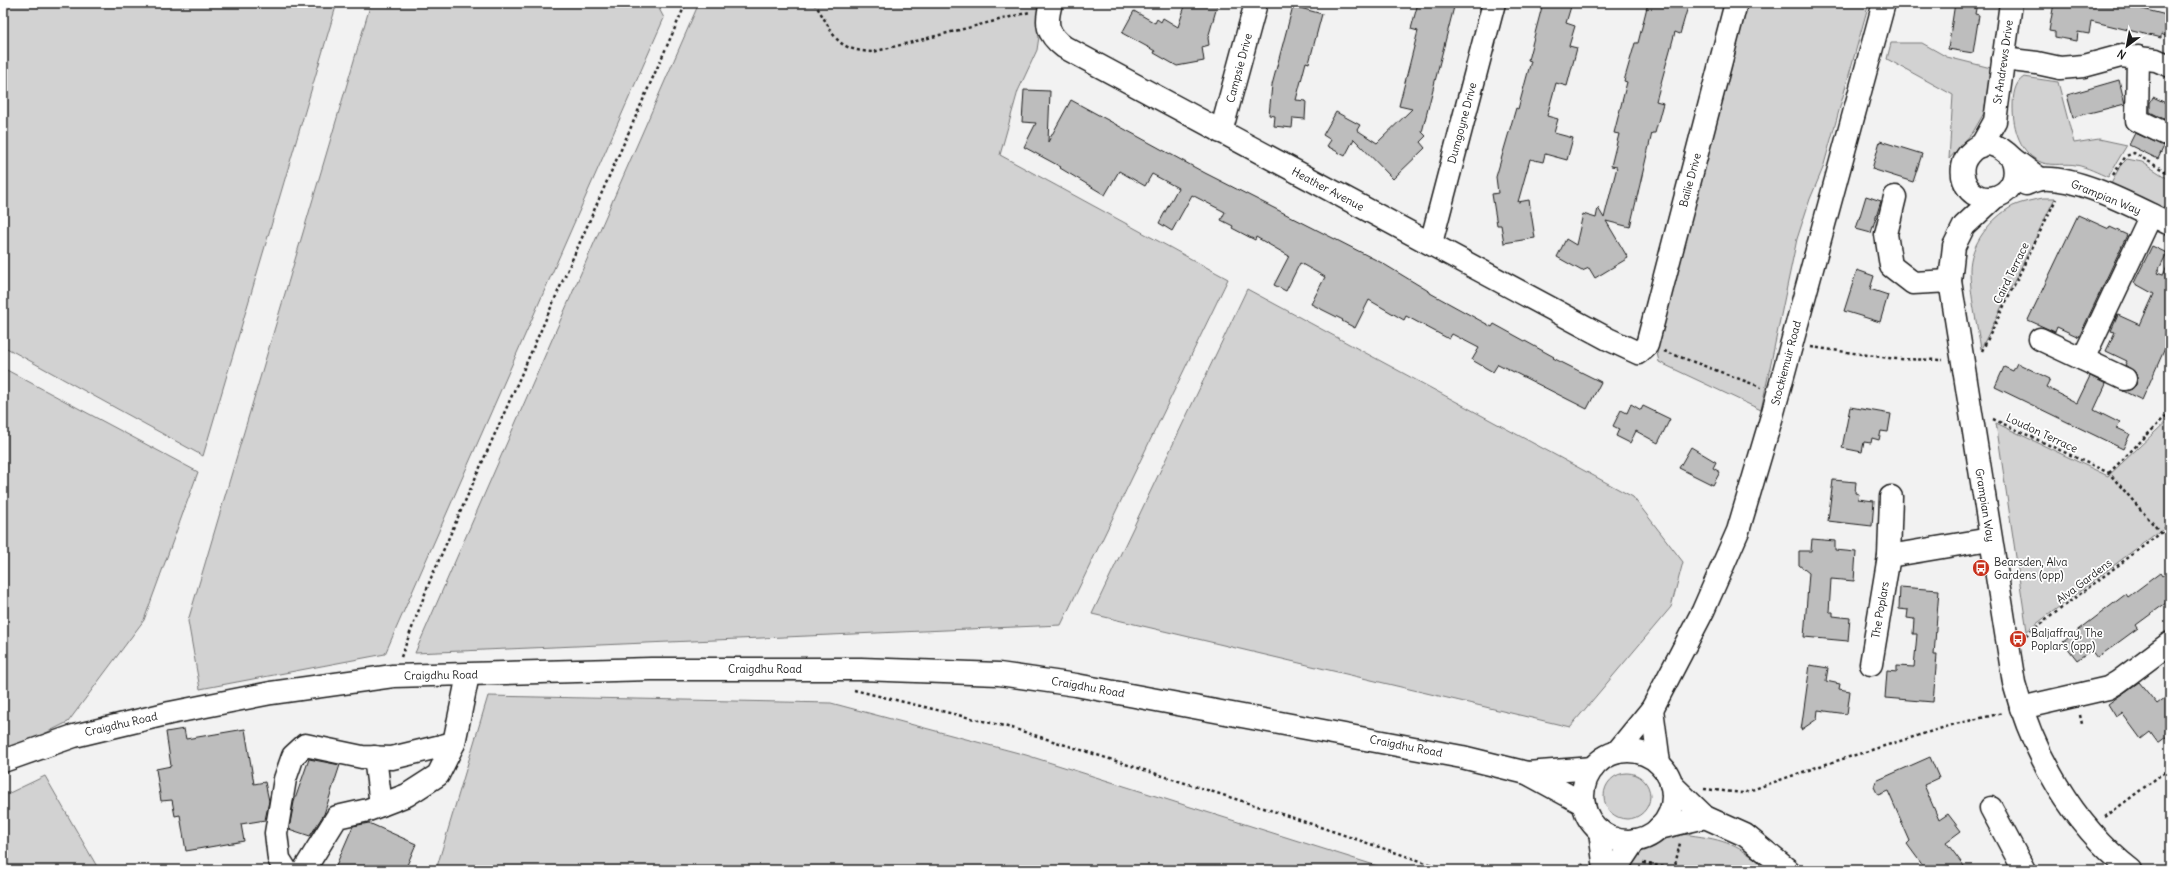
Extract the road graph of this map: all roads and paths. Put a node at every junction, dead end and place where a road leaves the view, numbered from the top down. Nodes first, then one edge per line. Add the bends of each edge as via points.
1 (686, 3) edge
2 (814, 3) edge
3 (1256, 3) edge
4 (1494, 3) edge
5 (1736, 3) edge
6 (1884, 3) edge
7 (2011, 3) edge
8 (1050, 8) edge
9 (2138, 57) junction
10 (2003, 59) junction
11 (2170, 66) edge
12 (1995, 121) junction
13 (1221, 132) junction
14 (2168, 136) dead end
15 (1981, 146) junction
16 (2008, 153) junction
17 (2170, 174) edge
18 (2040, 179) junction
19 (2064, 181) junction
20 (1966, 185) junction
21 (2002, 193) junction
22 (2102, 194) junction
23 (1895, 197) dead end
24 (2151, 215) junction
25 (2170, 224) edge
26 (1964, 226) junction
27 (1431, 243) junction
28 (1950, 282) junction
29 (2040, 339) dead end
30 (1804, 346) dead end
31 (1642, 349) junction
32 (2083, 359) junction
33 (1961, 360) junction
34 (2125, 379) dead end
35 (1752, 384) dead end
36 (1969, 408) junction
37 (2170, 409) edge
38 (2169, 415) edge
39 (2109, 472) junction
40 (1890, 497) dead end
41 (2170, 526) edge
42 (2161, 533) junction
43 (1990, 539) junction
44 (1889, 556) junction
45 (2170, 643) edge
46 (2008, 648) junction
47 (1871, 664) dead end
48 (468, 674) junction
49 (393, 676) junction
50 (853, 690) dead end
51 (2021, 708) junction
52 (1652, 709) junction
53 (454, 742) junction
54 (1617, 752) junction
55 (375, 757) junction
56 (3, 761) edge
57 (1659, 764) junction
58 (1593, 768) junction
59 (2170, 768) edge
60 (1527, 773) junction
61 (1671, 784) junction
62 (1584, 804) junction
63 (381, 805) junction
64 (1991, 808) dead end
65 (1705, 818) junction
66 (1659, 828) junction
67 (2089, 830) junction
68 (1600, 831) junction
69 (1635, 840) junction
70 (1680, 841) dead end
71 (1641, 862) dead end
72 (2124, 868) edge
73 (286, 870) edge
74 (304, 870) edge
75 (1447, 870) edge
76 (1605, 870) edge
77 (1615, 870) edge
78 (1674, 870) edge
79 (1788, 870) edge
80 (2024, 870) edge

1 - 49 path via 431,578
2 - 8 path via 836,40 855,51 873,52
3 - 13 street, Campsie Drive
4 - 27 street, Dumgoyne Drive
5 - 31 street, Bailie Drive
6 - 52 street, Stockiemuir Road via 1772,416 1738,531 1703,611
7 - 10 street, St Andrews Drive
8 - 13 street, Heather Avenue via 1048,28 1054,39 1064,47
9 - 10 street via 2121,56 2084,66 2060,68
9 - 11 street
9 - 14 street via 2137,120
10 - 12 street, St Andrews Drive
12 - 15 street, St Andrews Drive
12 - 16 street, St Andrews Drive
13 - 27 street, Heather Avenue
15 - 16 street via 1989,144
15 - 20 street, Grampian Way via 1974,149 1964,162 1962,170
16 - 18 street
16 - 21 street, Grampian Way via 2016,170 2015,177
17 - 22 path via 2134,153 2126,156 2119,164
18 - 19 street, Grampian Way
18 - 21 street, Grampian Way
19 - 22 street, Grampian Way via 2082,185
19 - 33 path, Caird Terrace via 1982,351 1976,356
20 - 21 street via 1981,197
20 - 26 street, Grampian Way
21 - 26 street, Grampian Way
22 - 24 street, Grampian Way
23 - 28 street via 1886,234 1891,266 1913,283
24 - 25 street, Grampian Way
24 - 32 street
26 - 28 street, Grampian Way via 1954,246
27 - 31 street, Heather Avenue via 1608,339
28 - 33 street, Grampian Way
29 - 32 street
30 - 33 path via 1896,359
31 - 35 path
32 - 34 street
33 - 36 street, Grampian Way
36 - 39 path, Loudon Terrace
36 - 43 street, Grampian Way
37 - 38 path
38 - 39 path
39 - 42 path
40 - 44 street, The Poplars
41 - 42 path, Alva Gardens
42 - 46 path, Alva Gardens
43 - 44 street
43 - 46 street, Grampian Way
44 - 47 street, The Poplars
45 - 51 street via 2108,688
46 - 51 street, Grampian Way
48 - 49 street, Craigdhu Road
48 - 53 street
48 - 60 street, Craigdhu Road via 762,668 999,674 1076,684 1462,757
49 - 56 street, Craigdhu Road via 271,693 170,713 74,736
50 - 75 path via 1012,728 1262,807
51 - 61 path via 1933,731 1820,766 1743,794
51 - 67 street, Grampian Way via 2031,736 2048,770
52 - 54 street, Stockiemuir Road
52 - 57 street
53 - 55 street via 392,758
53 - 63 street via 438,775 407,795
54 - 57 street via 1632,751 1646,755
54 - 58 street
55 - 63 street
55 - 73 street via 362,757 305,745 293,756 284,779 276,832 279,859
57 - 61 street
58 - 60 street, Craigdhu Road
58 - 62 street via 1586,779 1583,791
59 - 67 path
60 - 62 street, Craigdhu Road
61 - 65 street
61 - 66 street via 1671,808
62 - 68 street via 1587,814
63 - 74 street via 337,817
64 - 80 street
65 - 66 street
65 - 79 street via 1745,835
66 - 69 street via 1644,838
67 - 72 street, Grampian Way
68 - 69 street via 1623,840
68 - 76 street
69 - 77 street
70 - 78 path
71 - 78 path

